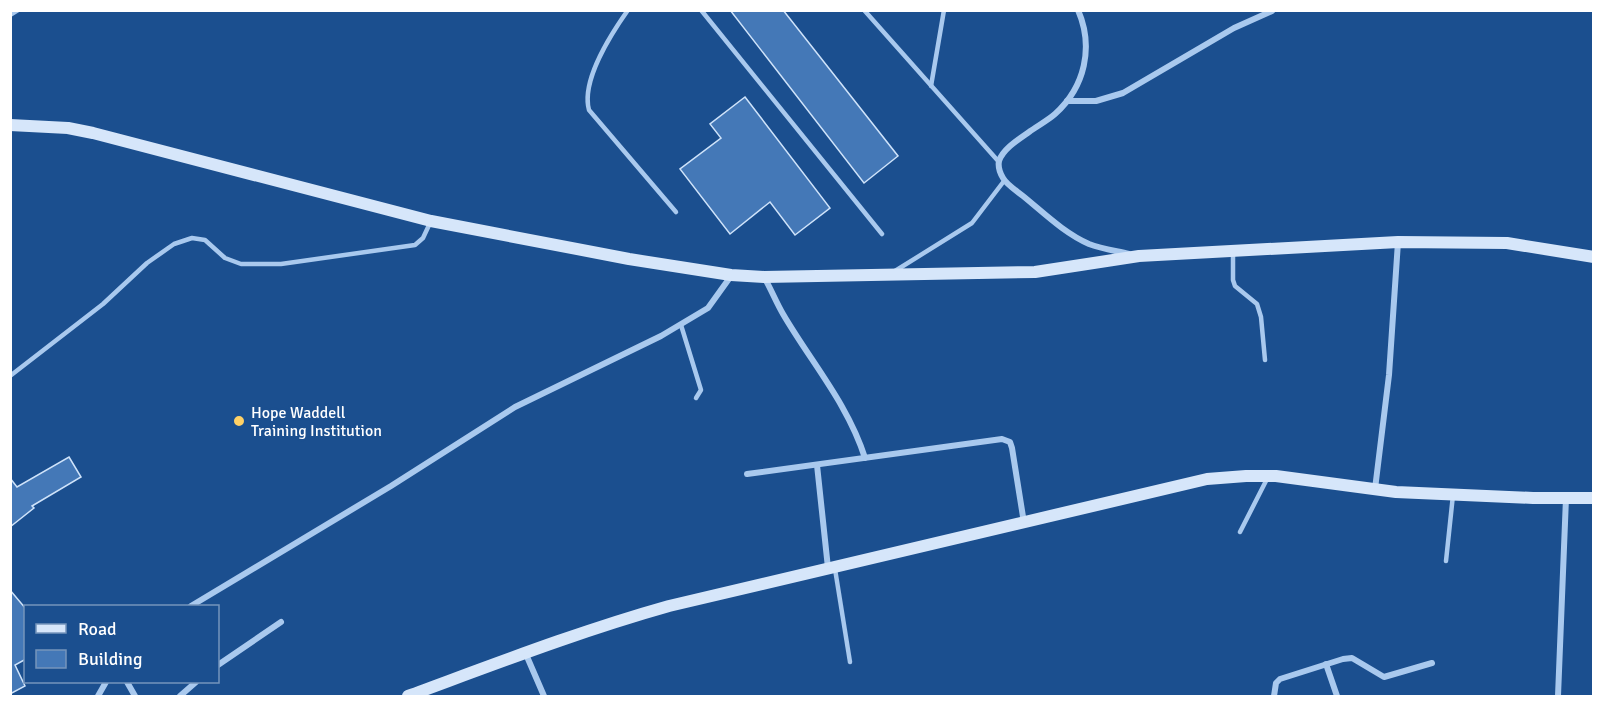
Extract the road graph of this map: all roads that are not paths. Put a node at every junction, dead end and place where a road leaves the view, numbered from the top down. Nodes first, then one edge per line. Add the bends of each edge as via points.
1 (18, 10) edge
2 (628, 10) edge
3 (701, 10) edge
4 (864, 10) edge
5 (944, 10) edge
6 (1078, 10) edge
7 (1272, 12) edge
8 (10, 15) edge
9 (931, 86) junction
10 (1067, 101) junction
11 (10, 126) edge
12 (999, 162) junction
13 (1004, 181) junction
14 (676, 212) dead end
15 (431, 221) junction
16 (882, 234) dead end
17 (1398, 243) junction
18 (1233, 251) junction
19 (1139, 256) junction
20 (1593, 257) edge
21 (891, 273) junction
22 (731, 276) junction
23 (764, 277) junction
24 (681, 325) junction
25 (1265, 360) dead end
26 (10, 376) edge
27 (696, 398) dead end
28 (865, 458) junction
29 (817, 465) junction
30 (747, 474) dead end
31 (1268, 476) junction
32 (1375, 489) junction
33 (1453, 495) junction
34 (1566, 498) junction
35 (1593, 498) edge
36 (1024, 523) junction
37 (1240, 532) dead end
38 (1446, 561) dead end
39 (832, 568) junction
40 (194, 605) edge
41 (281, 622) dead end
42 (525, 651) junction
43 (850, 662) dead end
44 (219, 663) edge
45 (1432, 663) dead end
46 (1326, 664) junction
47 (194, 683) edge
48 (180, 696) edge
49 (408, 696) edge
50 (544, 696) edge
51 (1274, 696) edge
52 (1337, 696) edge
53 (1558, 696) edge

1 - 8 lane
2 - 14 lane via 610,35 586,99 589,110
3 - 16 lane
4 - 9 lane
5 - 9 lane
6 - 10 street via 1086,53 1080,78
7 - 10 street via 1234,28 1117,95 1096,101
9 - 12 lane
10 - 12 street via 1016,141
11 - 15 street via 93,133
12 - 13 street
13 - 19 street via 1066,231 1090,245
13 - 21 lane via 972,223
15 - 22 street
15 - 26 lane via 415,245 281,264 241,264 225,258 205,240 192,238 174,244
17 - 18 street
17 - 20 street via 1508,243
17 - 32 street via 1389,375
18 - 19 street
18 - 25 lane via 1233,280 1257,304 1261,317
19 - 21 street via 1035,272
21 - 23 street
22 - 23 street
22 - 24 street via 708,308
23 - 28 street via 783,314 842,403
24 - 27 lane via 701,390
24 - 40 street via 515,406
28 - 29 street
28 - 36 street via 1002,439 1010,442
29 - 30 street
29 - 39 street
31 - 32 street
31 - 36 street via 1207,479
31 - 37 lane
32 - 33 street
33 - 34 street
33 - 38 lane
34 - 35 street
34 - 53 street
36 - 39 street
39 - 42 street via 669,606
39 - 43 lane
41 - 44 street
42 - 49 street
42 - 50 street
45 - 46 street via 1388,677 1352,658
46 - 51 street via 1280,680
46 - 52 street
47 - 48 street

